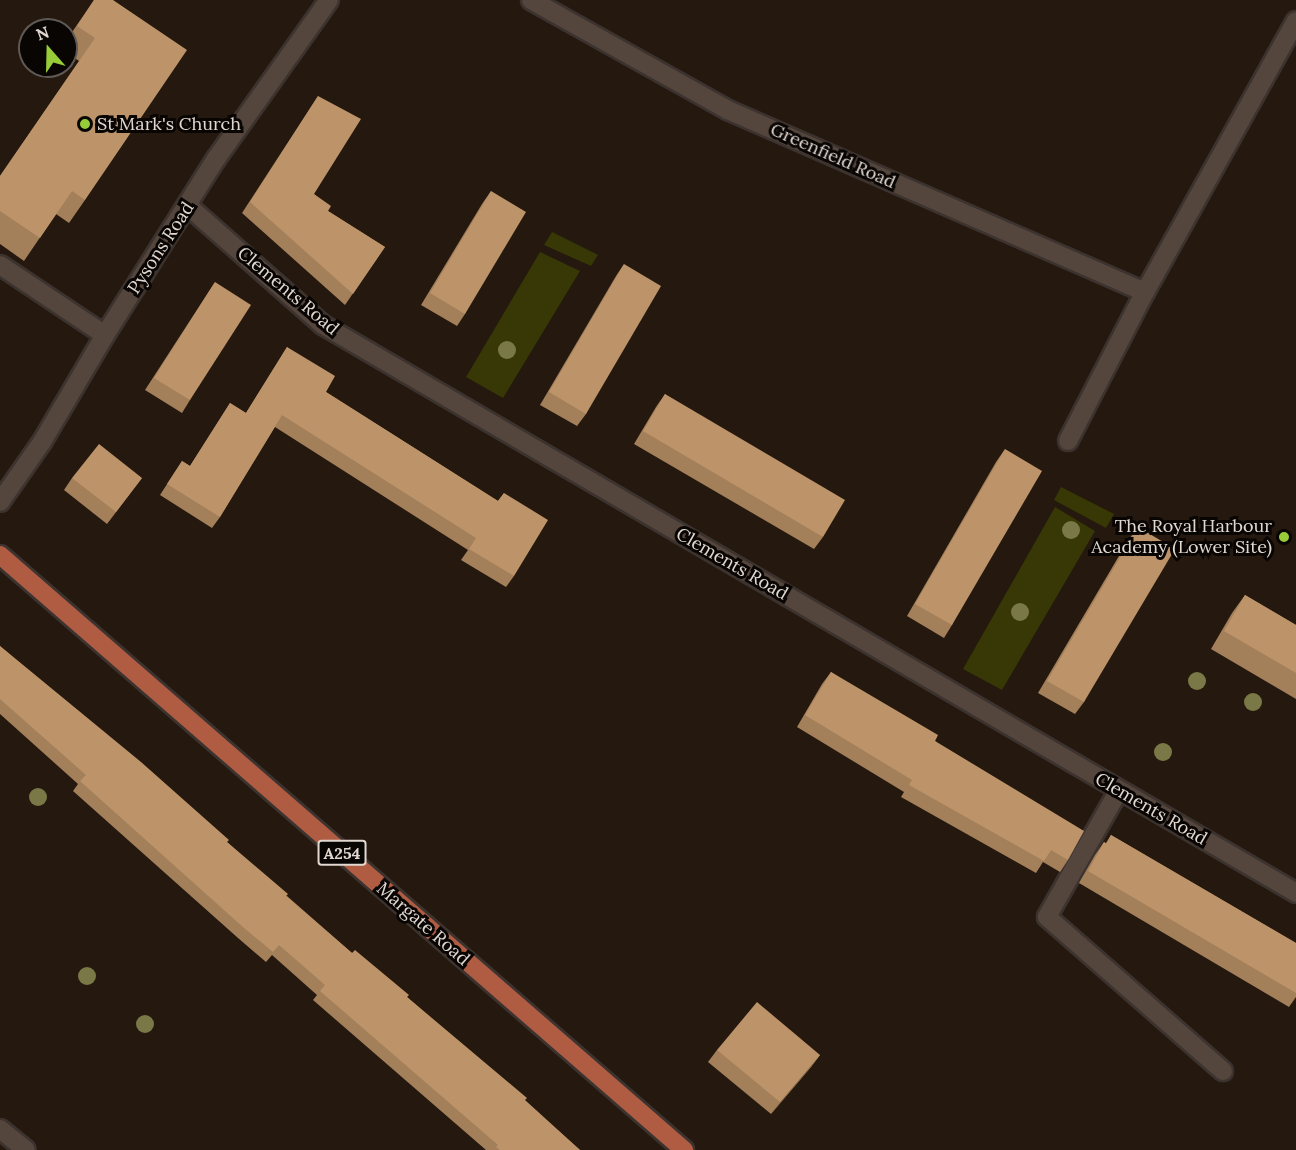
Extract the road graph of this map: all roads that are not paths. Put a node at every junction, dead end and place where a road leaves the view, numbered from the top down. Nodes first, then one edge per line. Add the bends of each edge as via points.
1 (329, 0) edge
2 (531, 0) edge
3 (1296, 21) edge
4 (188, 206) junction
5 (0, 265) edge
6 (1145, 292) junction
7 (105, 335) junction
8 (1068, 441) dead end
9 (0, 502) edge
10 (0, 555) edge
11 (1119, 790) junction
12 (1296, 894) edge
13 (1224, 1071) dead end
14 (0, 1129) edge
15 (26, 1150) edge
16 (684, 1150) edge

1 - 4 street, Pysons Road via 216,159
2 - 6 street, Greenfield Road via 728,110
3 - 6 street
4 - 7 street, Pysons Road
4 - 11 street, Clements Road via 323,325
5 - 7 street
6 - 8 street
7 - 9 street, Pysons Road via 42,442
10 - 16 main road, Margate Road / A254
11 - 12 street, Clements Road
11 - 13 street via 1047,917
14 - 15 street

